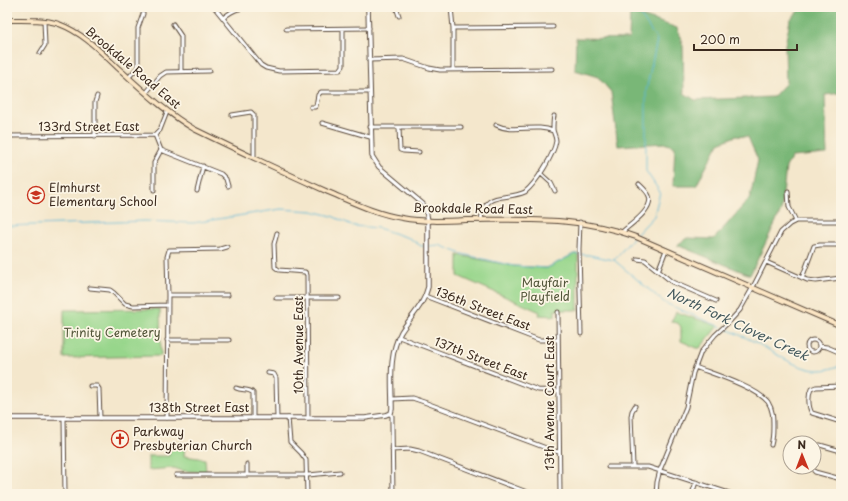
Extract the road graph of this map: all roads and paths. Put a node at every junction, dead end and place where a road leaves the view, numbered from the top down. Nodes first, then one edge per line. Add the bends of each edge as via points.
1 (214, 7) edge
2 (261, 7) edge
3 (368, 7) edge
4 (396, 7) edge
5 (451, 7) edge
6 (143, 14) dead end
7 (399, 16) dead end
8 (223, 18) junction
9 (7, 20) edge
10 (44, 21) junction
11 (173, 24) dead end
12 (553, 27) dead end
13 (369, 28) junction
14 (453, 28) junction
15 (286, 29) dead end
16 (343, 29) junction
17 (40, 53) dead end
18 (369, 60) junction
19 (552, 69) dead end
20 (452, 70) junction
21 (181, 71) junction
22 (210, 72) dead end
23 (128, 77) junction
24 (370, 92) junction
25 (146, 93) junction
26 (97, 96) dead end
27 (311, 107) dead end
28 (167, 112) junction
29 (232, 115) dead end
30 (554, 116) dead end
31 (322, 123) dead end
32 (496, 125) dead end
33 (370, 127) junction
34 (399, 128) junction
35 (461, 128) dead end
36 (553, 131) junction
37 (154, 135) junction
38 (7, 136) edge
39 (95, 136) junction
40 (370, 137) junction
41 (161, 150) junction
42 (419, 152) dead end
43 (254, 158) junction
44 (203, 166) junction
45 (540, 173) junction
46 (639, 184) dead end
47 (228, 186) dead end
48 (154, 190) dead end
49 (197, 191) dead end
50 (788, 191) dead end
51 (555, 192) dead end
52 (481, 220) junction
53 (428, 221) junction
54 (796, 221) junction
55 (841, 221) edge
56 (580, 222) junction
57 (622, 232) junction
58 (277, 233) dead end
59 (841, 244) edge
60 (227, 247) dead end
61 (666, 250) junction
62 (636, 259) dead end
63 (766, 262) junction
64 (658, 271) junction
65 (802, 278) junction
66 (841, 278) edge
67 (754, 287) junction
68 (90, 288) dead end
69 (168, 295) junction
70 (228, 295) dead end
71 (425, 296) junction
72 (276, 298) dead end
73 (308, 298) junction
74 (339, 298) dead end
75 (716, 301) dead end
76 (168, 305) junction
77 (558, 312) dead end
78 (841, 326) edge
79 (582, 334) dead end
80 (399, 337) junction
81 (167, 340) junction
82 (229, 340) dead end
83 (558, 340) junction
84 (819, 346) junction
85 (841, 354) edge
86 (695, 367) junction
87 (268, 373) dead end
88 (90, 386) dead end
89 (841, 386) edge
90 (236, 388) dead end
91 (559, 391) junction
92 (392, 399) junction
93 (635, 406) dead end
94 (390, 414) junction
95 (7, 418) edge
96 (64, 418) junction
97 (100, 418) junction
98 (167, 418) junction
99 (253, 418) junction
100 (277, 418) junction
101 (288, 418) junction
102 (308, 418) junction
103 (841, 422) edge
104 (771, 444) dead end
105 (822, 446) edge
106 (392, 450) junction
107 (841, 451) edge
108 (559, 452) junction
109 (247, 464) dead end
110 (633, 466) junction
111 (608, 467) dead end
112 (660, 470) junction
113 (340, 472) dead end
114 (247, 474) junction
115 (308, 474) junction
116 (822, 474) edge
117 (176, 475) dead end
118 (841, 479) edge
119 (696, 482) junction
120 (65, 494) edge
121 (307, 494) edge
122 (393, 494) edge
123 (532, 494) edge
124 (560, 494) edge
125 (656, 494) edge
126 (692, 494) edge
127 (732, 494) edge

1 - 8 street
2 - 8 street via 238,8
3 - 13 street
4 - 7 street
5 - 14 street
6 - 23 street via 138,28 138,67
8 - 16 street via 261,65 274,71 340,70 344,63
9 - 10 main road, Brookdale Road East
10 - 17 street via 45,46
10 - 23 main road, Brookdale Road East via 78,33
11 - 21 street via 180,36
12 - 14 street
13 - 16 street
13 - 18 street
14 - 20 street
15 - 16 street
18 - 20 street via 403,60 431,69
18 - 24 street
19 - 20 street
21 - 22 street
21 - 25 street via 162,74
23 - 25 main road, Brookdale Road East
24 - 27 street via 321,92 316,106
24 - 33 street
25 - 28 main road, Brookdale Road East
26 - 39 street
28 - 37 street via 160,130
28 - 43 main road, Brookdale Road East via 194,129
29 - 43 street via 251,112 254,115
30 - 36 street
31 - 40 street
32 - 36 street via 506,129
33 - 34 street
33 - 40 street
34 - 35 street
34 - 42 street via 400,150
36 - 45 street via 556,136 553,152
37 - 39 street, 133rd Street East
37 - 41 street, 133rd Street East
38 - 39 street, 133rd Street East
40 - 53 street via 371,153 376,165 421,202
41 - 44 street
41 - 48 street via 154,163
43 - 53 main road, Brookdale Road East via 368,209
44 - 47 street via 221,174
44 - 49 street
45 - 51 street via 551,183
45 - 52 street via 525,192 489,201 483,208
46 - 57 street via 648,194 648,206 641,216
50 - 54 street via 789,207
52 - 53 main road, Brookdale Road East
52 - 56 main road, Brookdale Road East
53 - 71 street via 428,283
54 - 55 street
54 - 63 street via 781,232
56 - 57 main road, Brookdale Road East
56 - 79 street
57 - 61 main road, Brookdale Road East
58 - 73 street, 10th Avenue East via 274,240 275,267 277,270 306,272
59 - 65 street via 815,246
60 - 69 street via 169,250
61 - 64 street
61 - 67 main road, Brookdale Road East
62 - 64 street via 645,260
63 - 65 street
63 - 67 street
64 - 75 street via 672,282
65 - 66 street via 816,281
67 - 78 main road, Brookdale Road East
67 - 86 street via 740,310 706,345
68 - 76 street via 110,290 125,304 133,306
69 - 70 street
69 - 76 street
71 - 80 street via 418,311
71 - 83 street, 136th Street East via 539,340
72 - 73 street
73 - 74 street
73 - 102 street, 10th Avenue East
76 - 81 street
77 - 83 street, 13th Avenue Court East
80 - 91 street, 137th Street East via 538,390
80 - 92 street via 392,360
81 - 82 street
81 - 98 street
83 - 91 street, 13th Avenue Court East
84 - 84 street via 814,340 807,346 809,351 813,352 818,350
84 - 85 street via 827,346
86 - 104 street via 736,382 759,394 767,402 773,418
86 - 112 street via 686,407
87 - 100 street via 274,374 276,378
88 - 97 street via 98,388
89 - 103 street via 816,387 809,393 811,412
90 - 99 street via 249,390 253,394
91 - 108 street, 13th Avenue Court East
92 - 94 street
92 - 108 street via 412,398
93 - 110 street via 631,416
94 - 102 street, 138th Street East via 370,417
94 - 106 street
95 - 96 street, 138th Street East
96 - 97 street, 138th Street East
96 - 120 street
97 - 98 street, 138th Street East
98 - 99 street, 138th Street East
99 - 100 street, 138th Street East
100 - 101 street, 138th Street East
101 - 102 street, 138th Street East
101 - 115 street via 289,440 305,457
105 - 107 street
106 - 122 street
106 - 123 street via 419,451
108 - 124 street, 13th Avenue Court East
109 - 114 street
110 - 111 street
110 - 112 street
112 - 119 street
112 - 125 street
113 - 115 street
114 - 115 street
114 - 117 street
115 - 121 street
116 - 118 street
119 - 126 street
119 - 127 street

